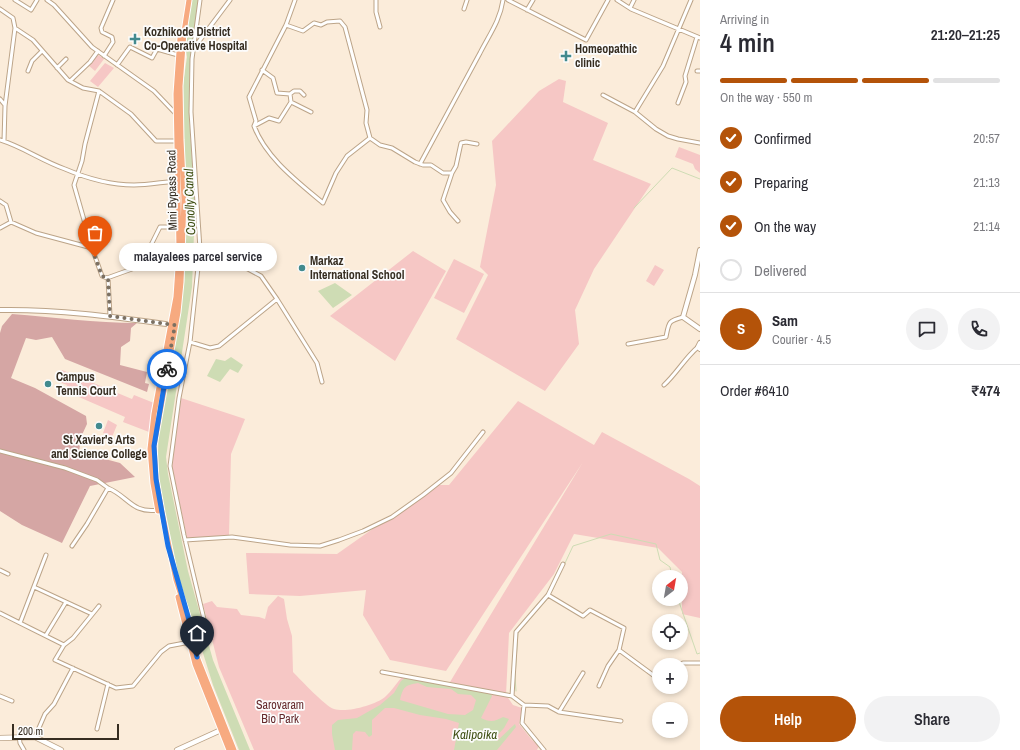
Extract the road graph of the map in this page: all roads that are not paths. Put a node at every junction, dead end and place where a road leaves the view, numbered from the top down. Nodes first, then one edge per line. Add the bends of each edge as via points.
1 (15, 0) edge
2 (37, 0) edge
3 (47, 0) edge
4 (113, 0) edge
5 (188, 0) edge
6 (200, 0) edge
7 (230, 0) edge
8 (295, 0) edge
9 (376, 0) edge
10 (467, 0) edge
11 (503, 0) edge
12 (508, 0) edge
13 (532, 0) edge
14 (608, 0) edge
15 (617, 0) edge
16 (634, 0) edge
17 (691, 0) edge
18 (464, 8) dead end
19 (630, 8) junction
20 (0, 9) edge
21 (527, 10) junction
22 (286, 24) junction
23 (380, 27) dead end
24 (15, 28) junction
25 (678, 29) junction
26 (699, 37) edge
27 (194, 48) junction
28 (42, 51) junction
29 (98, 51) junction
30 (178, 55) junction
31 (104, 56) junction
32 (66, 59) dead end
33 (117, 65) junction
34 (57, 68) junction
35 (262, 70) junction
36 (28, 71) dead end
37 (70, 81) junction
38 (99, 91) junction
39 (290, 94) junction
40 (304, 95) dead end
41 (603, 95) dead end
42 (0, 99) edge
43 (291, 102) junction
44 (678, 104) dead end
45 (5, 106) junction
46 (311, 112) dead end
47 (635, 112) junction
48 (176, 114) junction
49 (254, 126) junction
50 (370, 138) junction
51 (0, 140) edge
52 (4, 141) junction
53 (177, 141) junction
54 (700, 143) edge
55 (477, 144) dead end
56 (420, 164) junction
57 (452, 173) junction
58 (78, 174) junction
59 (177, 181) junction
60 (0, 201) edge
61 (458, 221) dead end
62 (11, 222) junction
63 (179, 227) junction
64 (0, 228) edge
65 (92, 248) junction
66 (200, 249) junction
67 (700, 250) edge
68 (698, 267) edge
69 (108, 278) junction
70 (277, 299) junction
71 (0, 310) edge
72 (110, 316) junction
73 (683, 317) junction
74 (173, 325) junction
75 (700, 329) edge
76 (190, 342) junction
77 (628, 344) dead end
78 (699, 346) edge
79 (322, 382) dead end
80 (664, 384) dead end
81 (483, 432) dead end
82 (0, 451) edge
83 (108, 488) junction
84 (158, 510) junction
85 (185, 540) junction
86 (72, 546) dead end
87 (46, 555) dead end
88 (563, 564) dead end
89 (0, 570) edge
90 (8, 574) dead end
91 (34, 587) junction
92 (548, 595) junction
93 (66, 602) junction
94 (99, 606) dead end
95 (0, 613) edge
96 (92, 614) junction
97 (20, 623) junction
98 (46, 635) junction
99 (208, 636) dead end
100 (191, 641) junction
101 (64, 645) junction
102 (619, 650) junction
103 (688, 663) edge
104 (700, 663) edge
105 (73, 668) junction
106 (382, 672) dead end
107 (583, 673) dead end
108 (652, 674) edge
109 (108, 684) junction
110 (599, 686) dead end
111 (0, 696) edge
112 (512, 696) junction
113 (12, 701) dead end
114 (524, 704) junction
115 (559, 712) junction
116 (621, 721) dead end
117 (97, 729) dead end
118 (223, 729) junction
119 (19, 736) junction
120 (35, 737) junction
121 (0, 738) edge
122 (24, 750) edge
123 (61, 750) edge
124 (177, 750) edge
125 (229, 750) edge
126 (234, 750) edge
127 (544, 750) edge

1 - 2 street via 31,10
3 - 29 street
4 - 31 street via 101,28 102,32 112,37
5 - 30 main road, Mini Bypass Road
5 - 74 main road, Mini Bypass Road via 180,86 184,200 181,282
6 - 27 street
7 - 27 street
8 - 22 street
9 - 23 street
10 - 18 street
11 - 56 street via 501,13 492,33
12 - 21 street
13 - 21 street
14 - 21 street via 586,40
15 - 19 street
16 - 19 street
17 - 25 street
19 - 25 street
20 - 24 street via 13,18
22 - 35 street
22 - 50 street via 304,31 314,23 321,25 340,21 345,27 367,110 366,123
24 - 28 street via 33,40
24 - 45 street
25 - 26 street
25 - 47 street via 663,66
26 - 44 street
27 - 66 street via 191,112
28 - 34 street
28 - 36 street via 32,60
29 - 31 street
29 - 37 street
30 - 33 street via 157,49 152,58 130,47
30 - 48 main road, Mini Bypass Road
31 - 33 street
32 - 34 street
33 - 48 street via 154,91
34 - 37 street
35 - 39 street via 273,78 277,93
35 - 49 street via 249,97 256,121
37 - 38 street via 83,88
38 - 53 street via 131,114 156,141
38 - 58 street
39 - 40 street via 300,91
39 - 43 street
41 - 47 street
42 - 45 street
43 - 46 street
43 - 49 street via 279,121 269,118
45 - 52 street
47 - 54 street via 668,136
48 - 53 main road, Mini Bypass Road
49 - 50 street via 267,150 322,203 347,156
50 - 56 street
51 - 52 street
52 - 58 street
53 - 59 main road, Mini Bypass Road
55 - 57 street via 461,143
56 - 57 street via 431,165 443,173
57 - 61 street via 443,200
58 - 59 street via 111,183 134,185
58 - 65 street via 74,185
59 - 63 main road, Mini Bypass Road
60 - 62 street via 6,205
62 - 64 street
62 - 65 street via 36,233
63 - 69 street via 160,227 150,248 142,254 132,269
63 - 74 main road, Mini Bypass Road
65 - 69 street via 102,276
66 - 70 street via 233,261 261,276
66 - 76 street
67 - 68 street
68 - 73 street
69 - 72 street
70 - 76 street via 219,346 210,348
70 - 79 street via 317,363
71 - 72 street
72 - 74 street
73 - 75 street
73 - 77 street via 671,321 666,337
74 - 84 main road, Mini Bypass Road via 154,414 150,449
74 - 100 main road, Mini Bypass Road via 154,446 156,479 168,546
76 - 85 street via 170,466
78 - 80 street
81 - 85 street via 451,473 423,495 392,517 339,540 320,546 290,545 232,537
82 - 83 street via 64,468 97,480
83 - 84 street via 140,509
83 - 86 street
84 - 100 main road, Mini Bypass Road
85 - 99 street
87 - 91 street
88 - 92 street
89 - 90 street
91 - 93 street
91 - 97 street
92 - 102 street via 582,616 590,610 624,628
92 - 112 street via 516,632
93 - 96 street
93 - 98 street
94 - 96 street
95 - 97 street
96 - 101 street
97 - 98 street
98 - 101 street
100 - 109 street via 169,646 161,652 133,686 116,688
100 - 118 main road, Mini Bypass Road
101 - 105 street via 56,660
102 - 108 street
102 - 110 street
103 - 104 street
105 - 109 street
105 - 120 street via 54,704 45,714
106 - 112 street
107 - 115 street
109 - 117 street
111 - 113 street
112 - 114 street
114 - 115 street via 548,706
114 - 127 street via 522,723
115 - 116 street
118 - 124 main road
118 - 125 main road, Mini Bypass Road
118 - 126 main road, Mini Bypass Road
119 - 120 main road
119 - 121 main road
119 - 122 street
120 - 123 main road

